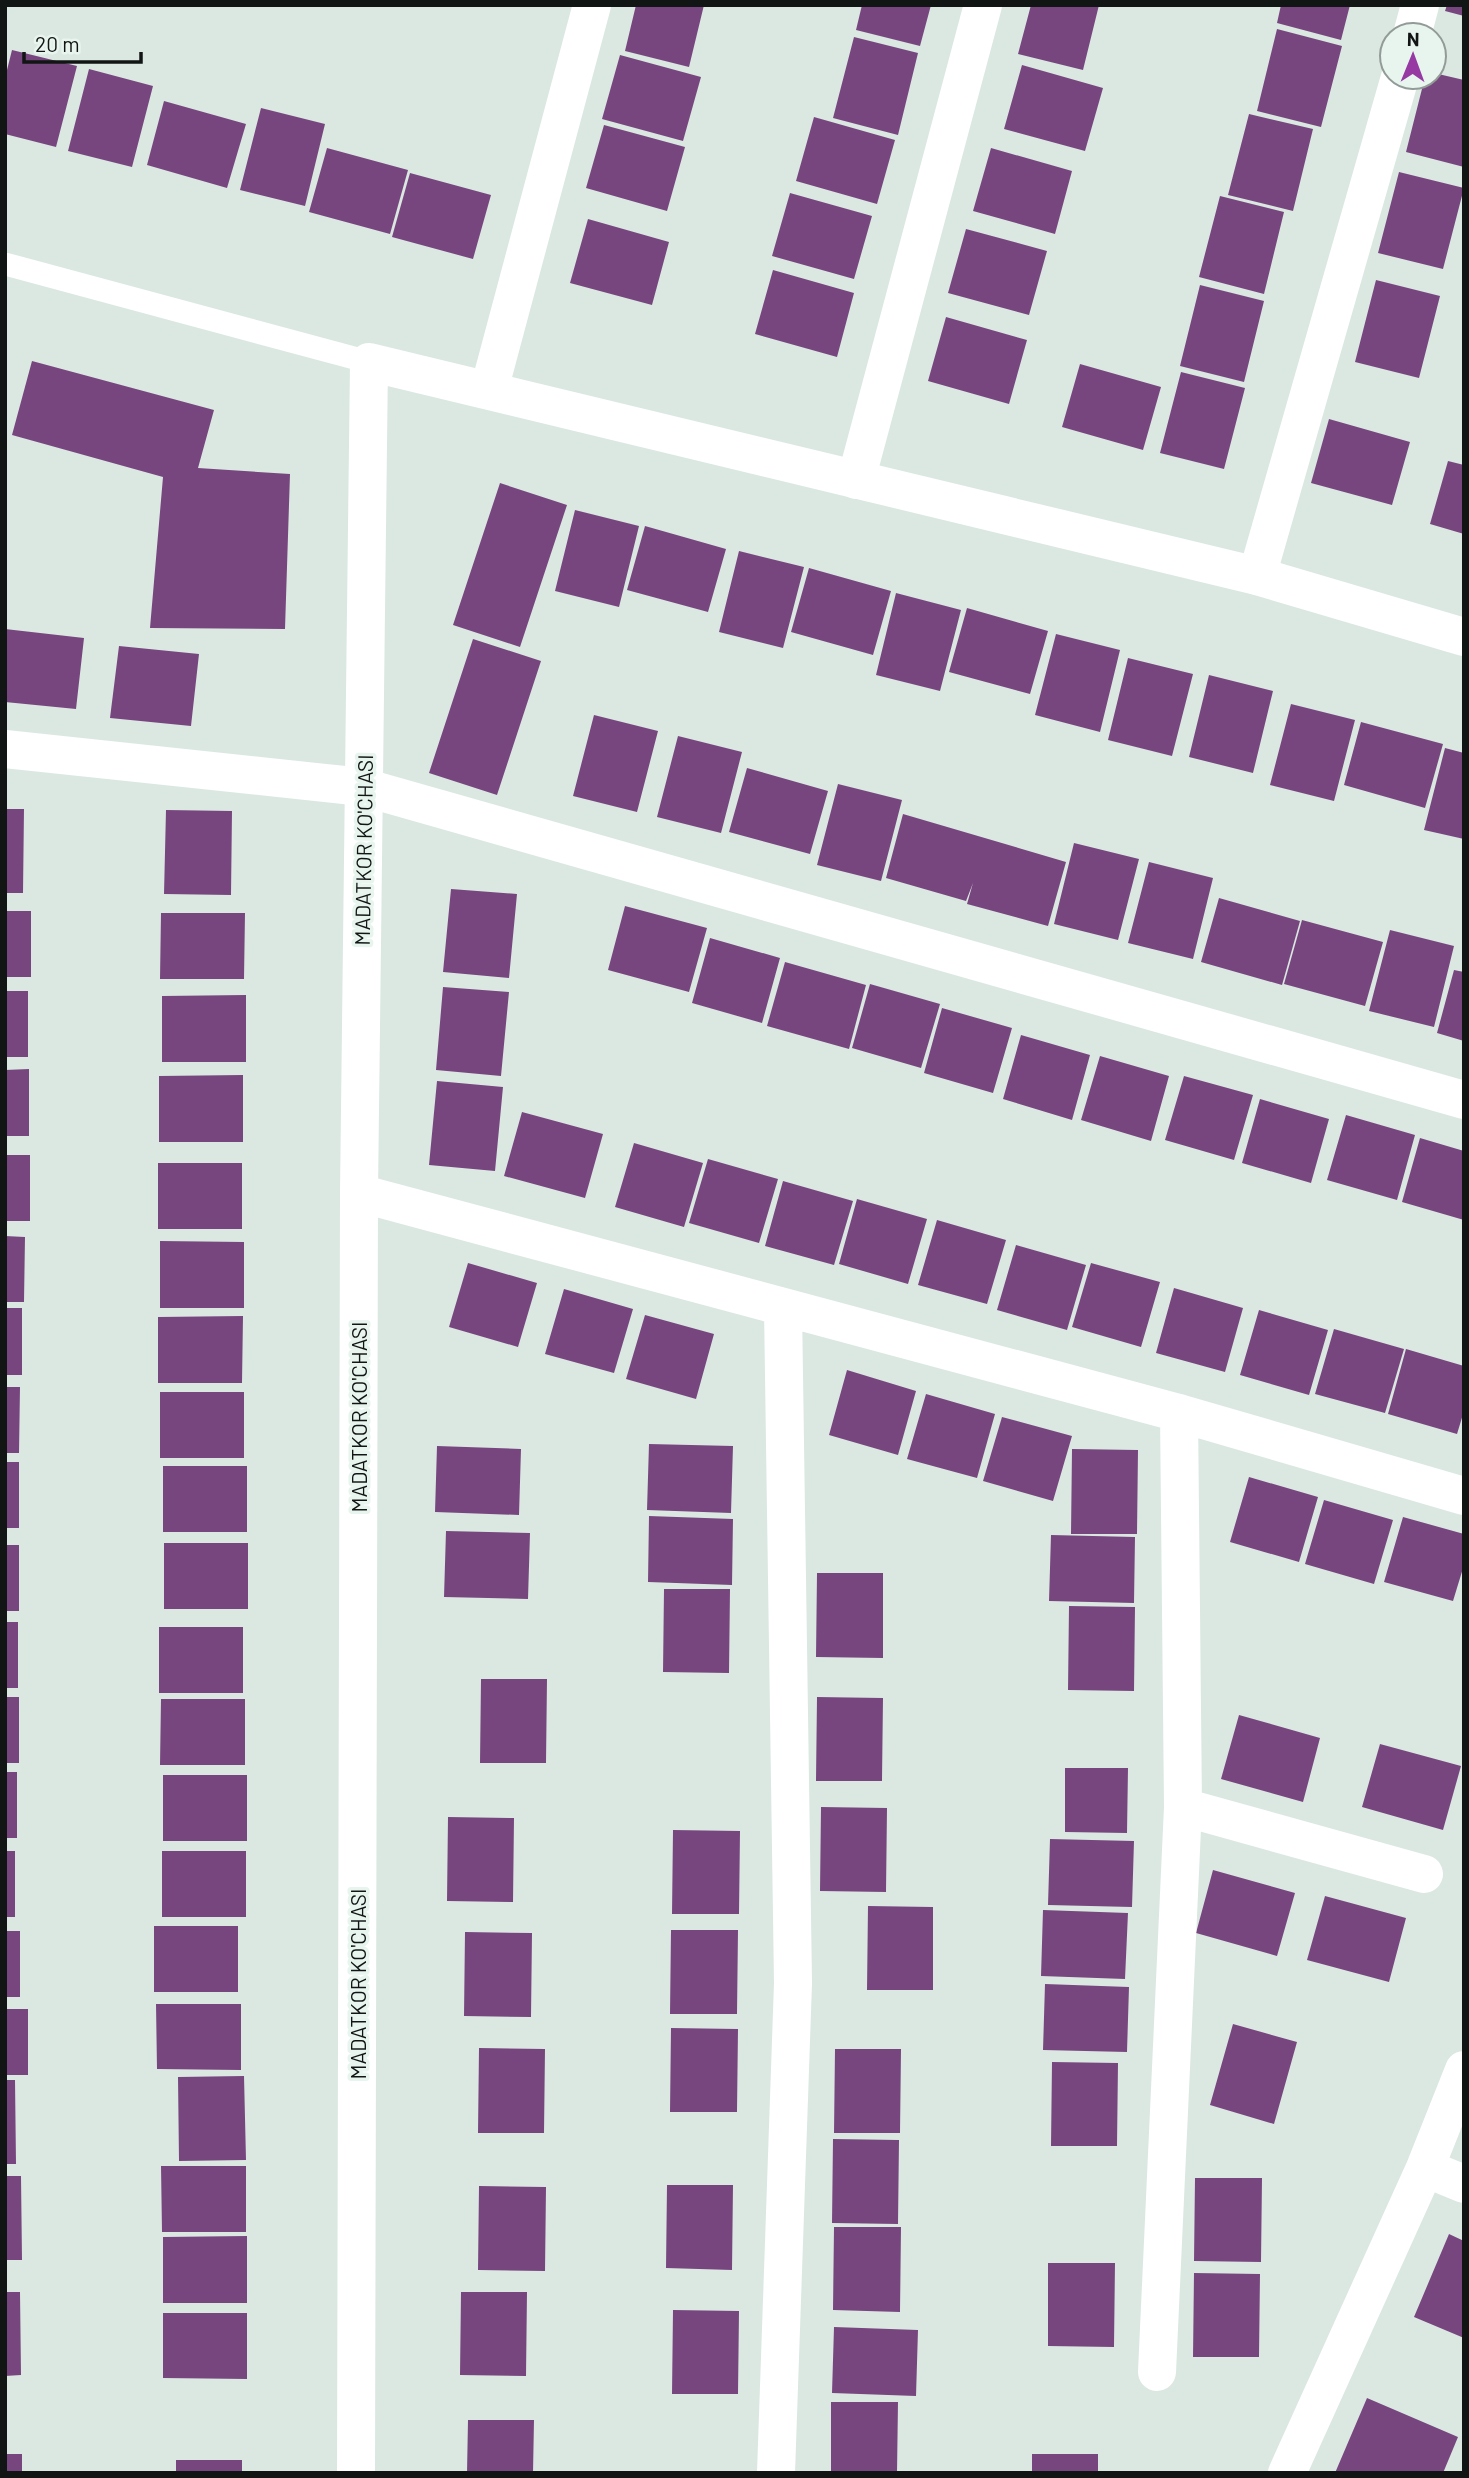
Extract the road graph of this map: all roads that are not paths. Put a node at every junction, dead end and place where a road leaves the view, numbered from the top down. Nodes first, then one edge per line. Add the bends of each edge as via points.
1 (592, 5) edge
2 (983, 5) edge
3 (1396, 91) edge
4 (5, 264) edge
5 (369, 362) junction
6 (489, 390) junction
7 (856, 480) junction
8 (1257, 576) junction
9 (1464, 636) edge
10 (5, 750) edge
11 (363, 787) junction
12 (1464, 1100) edge
13 (359, 1193) junction
14 (783, 1308) junction
15 (1179, 1413) junction
16 (1464, 1496) edge
17 (1183, 1807) junction
18 (1424, 1874) dead end
19 (1464, 2070) edge
20 (1425, 2168) junction
21 (1464, 2184) edge
22 (1157, 2372) dead end
23 (356, 2473) edge
24 (776, 2473) edge
25 (1287, 2473) edge

1 - 6 street
2 - 7 street
3 - 8 street
4 - 5 lane
5 - 6 street
5 - 11 street, MADATKOR KO'CHASI
6 - 7 street
7 - 8 street
8 - 9 street
10 - 11 street
11 - 12 street
11 - 13 street, MADATKOR KO'CHASI
13 - 14 street
13 - 23 street, MADATKOR KO'CHASI
14 - 15 street
14 - 24 street via 793,1983
15 - 16 street
15 - 17 street
17 - 18 street
17 - 22 street
19 - 20 street
20 - 21 street
20 - 25 street

